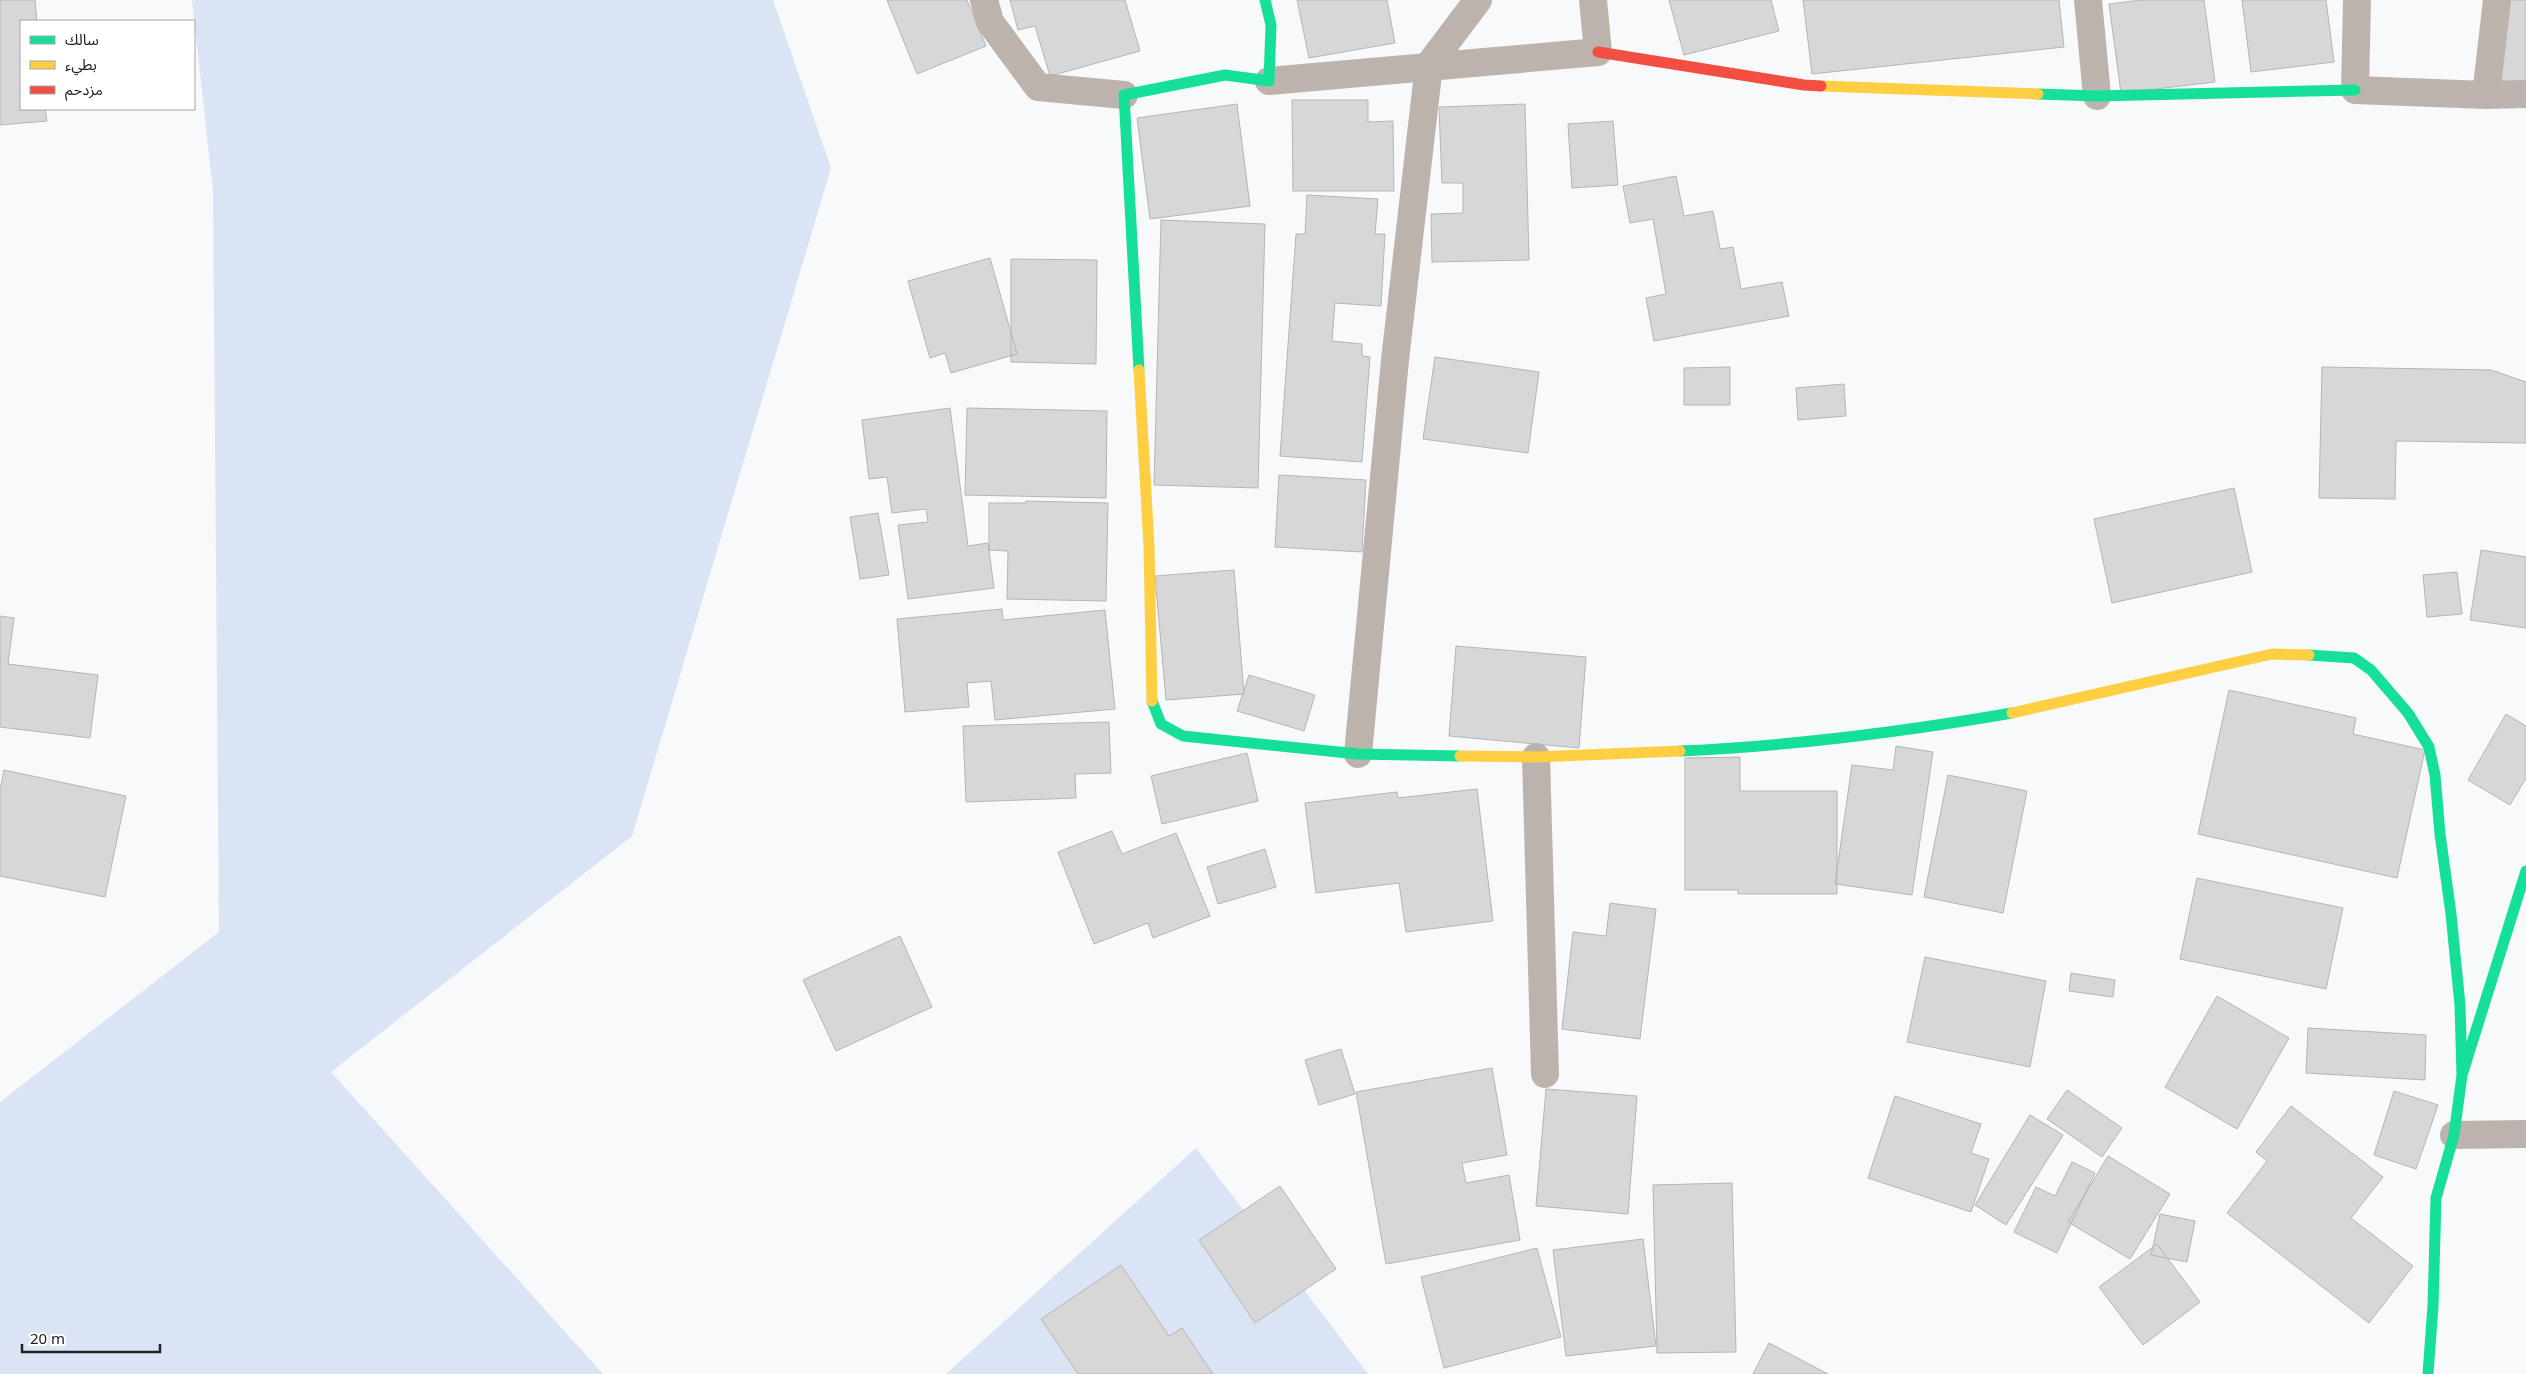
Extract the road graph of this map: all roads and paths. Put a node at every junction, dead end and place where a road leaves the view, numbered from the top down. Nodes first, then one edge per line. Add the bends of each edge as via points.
1 (984, 0) edge
2 (1265, 0) edge
3 (1478, 0) edge
4 (1593, 0) edge
5 (2088, 0) edge
6 (2357, 0) edge
7 (2496, 0) edge
8 (1598, 52) junction
9 (1429, 66) junction
10 (1269, 81) junction
11 (2355, 90) junction
12 (2486, 94) junction
13 (2526, 94) edge
14 (1124, 95) junction
15 (2097, 96) junction
16 (1358, 754) junction
17 (1536, 757) junction
18 (2526, 871) edge
19 (1545, 1074) dead end
20 (2462, 1075) junction
21 (2454, 1134) junction
22 (2526, 1134) edge
23 (2428, 1374) edge

1 - 14 street via 990,22 1038,87
2 - 10 street via 1271,25
3 - 9 street
4 - 8 street
5 - 15 street
6 - 11 street
7 - 12 street
8 - 9 street
8 - 15 street via 1804,84
9 - 10 street
9 - 16 street via 1395,360
10 - 14 street via 1225,75
11 - 12 street
11 - 15 street
12 - 13 street
14 - 16 street via 1149,546 1152,705 1161,724 1183,736
16 - 17 street
17 - 19 street
17 - 20 street via 1749,748 1899,732 2027,710 2272,654 2354,658 2386,686 2429,747 2452,914
18 - 20 street
20 - 21 street
21 - 22 street
21 - 23 street via 2436,1198

